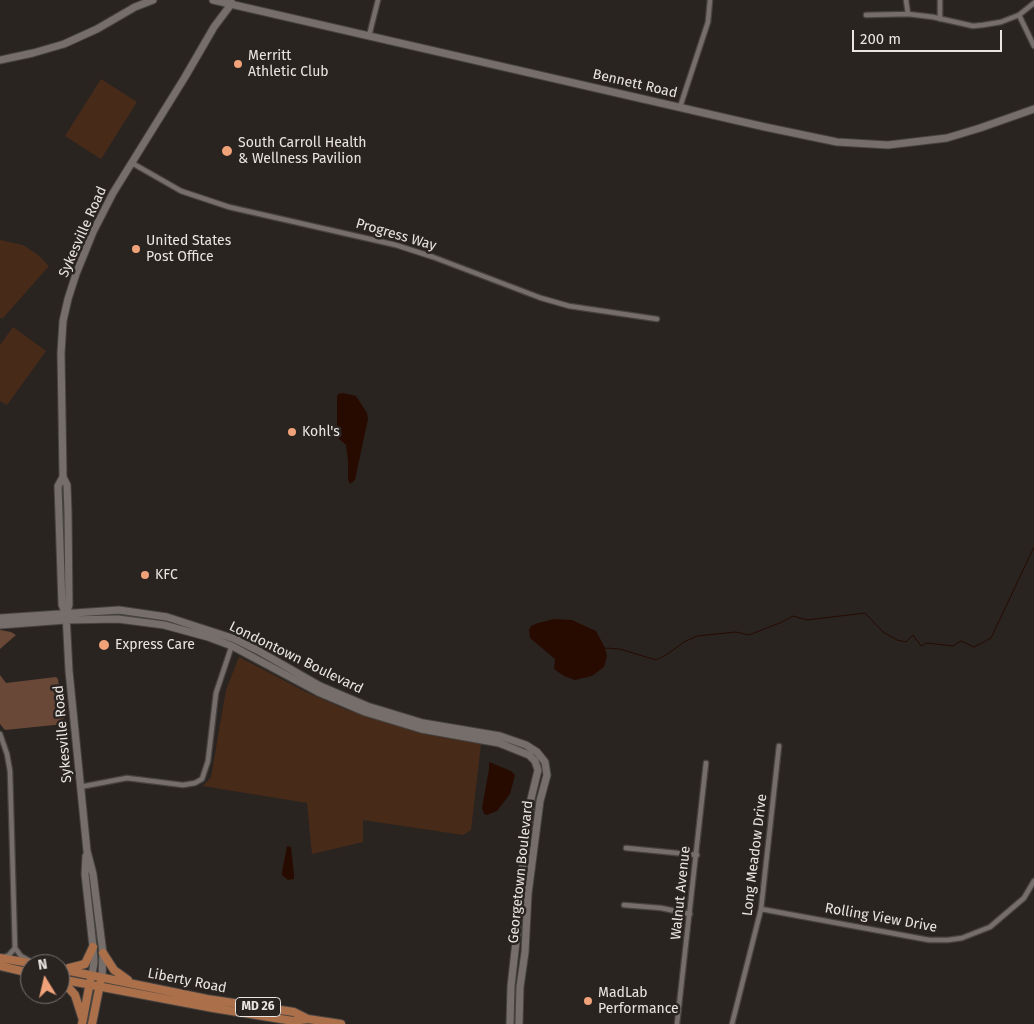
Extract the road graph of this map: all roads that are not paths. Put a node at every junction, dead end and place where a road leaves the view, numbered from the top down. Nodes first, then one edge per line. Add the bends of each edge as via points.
1 (153, 0) edge
2 (213, 0) edge
3 (378, 0) edge
4 (710, 0) edge
5 (906, 0) edge
6 (940, 0) edge
7 (232, 2) edge
8 (1034, 2) edge
9 (908, 14) junction
10 (866, 15) dead end
11 (1019, 15) junction
12 (940, 19) junction
13 (369, 36) junction
14 (1034, 46) edge
15 (0, 60) edge
16 (680, 107) junction
17 (1034, 109) edge
18 (132, 163) junction
19 (657, 319) dead end
20 (66, 617) junction
21 (0, 618) edge
22 (18, 618) junction
23 (0, 624) edge
24 (233, 643) junction
25 (0, 734) edge
26 (512, 744) junction
27 (779, 746) dead end
28 (706, 763) dead end
29 (80, 787) junction
30 (626, 848) dead end
31 (87, 851) junction
32 (697, 855) junction
33 (1034, 881) edge
34 (624, 905) dead end
35 (761, 909) junction
36 (690, 914) junction
37 (93, 947) junction
38 (15, 948) junction
39 (103, 954) junction
40 (20, 955) edge
41 (0, 958) edge
42 (20, 961) edge
43 (0, 966) edge
44 (70, 968) edge
45 (20, 971) edge
46 (70, 971) edge
47 (92, 975) junction
48 (102, 977) junction
49 (70, 981) edge
50 (132, 983) junction
51 (90, 985) junction
52 (100, 987) junction
53 (70, 989) edge
54 (308, 1018) junction
55 (83, 1022) edge
56 (92, 1024) edge
57 (341, 1024) edge
58 (510, 1024) edge
59 (519, 1024) edge
60 (677, 1024) edge
61 (732, 1024) edge

1 - 15 street via 64,44
2 - 7 street, Bennett Road
3 - 13 street
4 - 16 street via 708,22
5 - 9 street
6 - 12 street
7 - 13 street, Bennett Road
7 - 18 street, Sykesville Road
8 - 11 street
9 - 10 street
9 - 12 street
11 - 12 street via 1001,22 974,26
11 - 14 street
13 - 16 street, Bennett Road
16 - 17 street, Bennett Road via 822,140 888,145 956,136
18 - 19 street, Progress Way via 181,191 229,207 396,245 562,304
18 - 20 street, Sykesville Road via 99,219 65,309 61,353 63,477 58,486 62,605
20 - 22 street
20 - 23 street
20 - 24 street, Londontown Boulevard via 147,622
20 - 29 street, Sykesville Road
21 - 22 street
22 - 23 street
24 - 26 street, Londontown Boulevard via 257,650 320,686 366,706 416,721 484,732
24 - 29 street via 216,693 208,761 202,778 195,784 182,785 127,778
25 - 38 street via 10,770
26 - 58 street, Georgetown Boulevard via 529,755 538,770 519,894
26 - 59 street, Georgetown Boulevard via 538,752 547,769 528,894
27 - 35 street, Long Meadow Drive
28 - 32 street, Walnut Avenue
29 - 31 street, Sykesville Road
30 - 32 street
31 - 37 street, Sykesville Road via 85,874
31 - 39 street, Sykesville Road via 94,874
32 - 36 street, Walnut Avenue
33 - 35 street, Rolling View Drive via 1024,898 990,927 948,940 929,940
34 - 36 street
35 - 61 street, Long Meadow Drive
36 - 60 street, Walnut Avenue
37 - 44 main road via 85,964
37 - 47 street, Sykesville Road
38 - 40 street
38 - 41 street
39 - 48 street, Sykesville Road
39 - 50 main road via 114,970
41 - 42 main road
43 - 45 main road
46 - 47 main road, Liberty Road / MD 26
47 - 48 main road, Liberty Road / MD 26
47 - 51 main road, Sykesville Road
48 - 50 main road, Liberty Road / MD 26
48 - 52 main road, Sykesville Road
49 - 51 main road, Liberty Road / MD 26
50 - 54 main road, Liberty Road / MD 26 via 207,999 294,1012
51 - 52 main road, Liberty Road / MD 26
51 - 55 main road, Sykesville Road
52 - 54 main road, Liberty Road / MD 26 via 293,1021
52 - 56 main road, Sykesville Road
53 - 55 main road via 78,1002
54 - 57 main road, Liberty Road / MD 26

